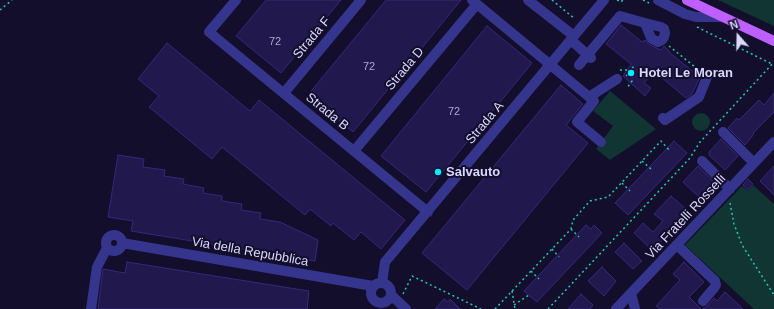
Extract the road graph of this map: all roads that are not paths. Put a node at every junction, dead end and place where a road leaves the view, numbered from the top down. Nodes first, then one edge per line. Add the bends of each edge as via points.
1 (236, 0) edge
2 (361, 0) edge
3 (528, 0) edge
4 (604, 0) edge
5 (688, 0) edge
6 (474, 2) edge
7 (654, 2) edge
8 (618, 9) edge
9 (722, 17) junction
10 (572, 38) junction
11 (662, 40) road end
12 (774, 41) edge
13 (589, 56) junction
14 (550, 64) junction
15 (579, 65) dead end
16 (708, 78) road end
17 (621, 79) road end
18 (284, 93) junction
19 (589, 97) junction
20 (663, 118) dead end
21 (721, 134) dead end
22 (601, 142) dead end
23 (774, 142) edge
24 (354, 151) junction
25 (702, 161) dead end
26 (753, 165) junction
27 (729, 190) junction
28 (428, 212) junction
29 (677, 245) junction
30 (377, 285) junction
31 (631, 293) junction
32 (703, 301) dead end
33 (399, 302) edge
34 (91, 309) edge
35 (616, 309) edge
36 (635, 309) edge

1 - 18 street, Strada B via 209,32
2 - 18 street, Strada F
3 - 10 street
4 - 10 street, Strada A
5 - 9 main road
6 - 14 street
6 - 24 street, Strada D
7 - 9 street via 696,17
8 - 11 street via 645,23 651,38 658,42
8 - 13 street
9 - 12 main road
10 - 13 street
10 - 14 street, Strada A
13 - 15 street
14 - 19 street
14 - 28 street, Strada A
16 - 20 street via 699,97 665,120
17 - 19 street
18 - 24 street, Strada B
19 - 22 street via 594,102 577,122
21 - 26 street
23 - 26 street, Via Fratelli Rosselli
24 - 28 street, Strada B
25 - 27 street
26 - 27 street, Via Fratelli Rosselli
27 - 29 street, Via Fratelli Rosselli
28 - 30 street, Strada A via 386,262
29 - 31 street, Via Fratelli Rosselli
29 - 32 street via 715,282 716,285
30 - 33 street via 388,286
30 - 33 street via 372,289 371,296 375,302
30 - 34 street, Via della Repubblica via 122,243 117,251 107,248 97,267
31 - 35 street, Via Fratelli Rosselli
31 - 36 street

